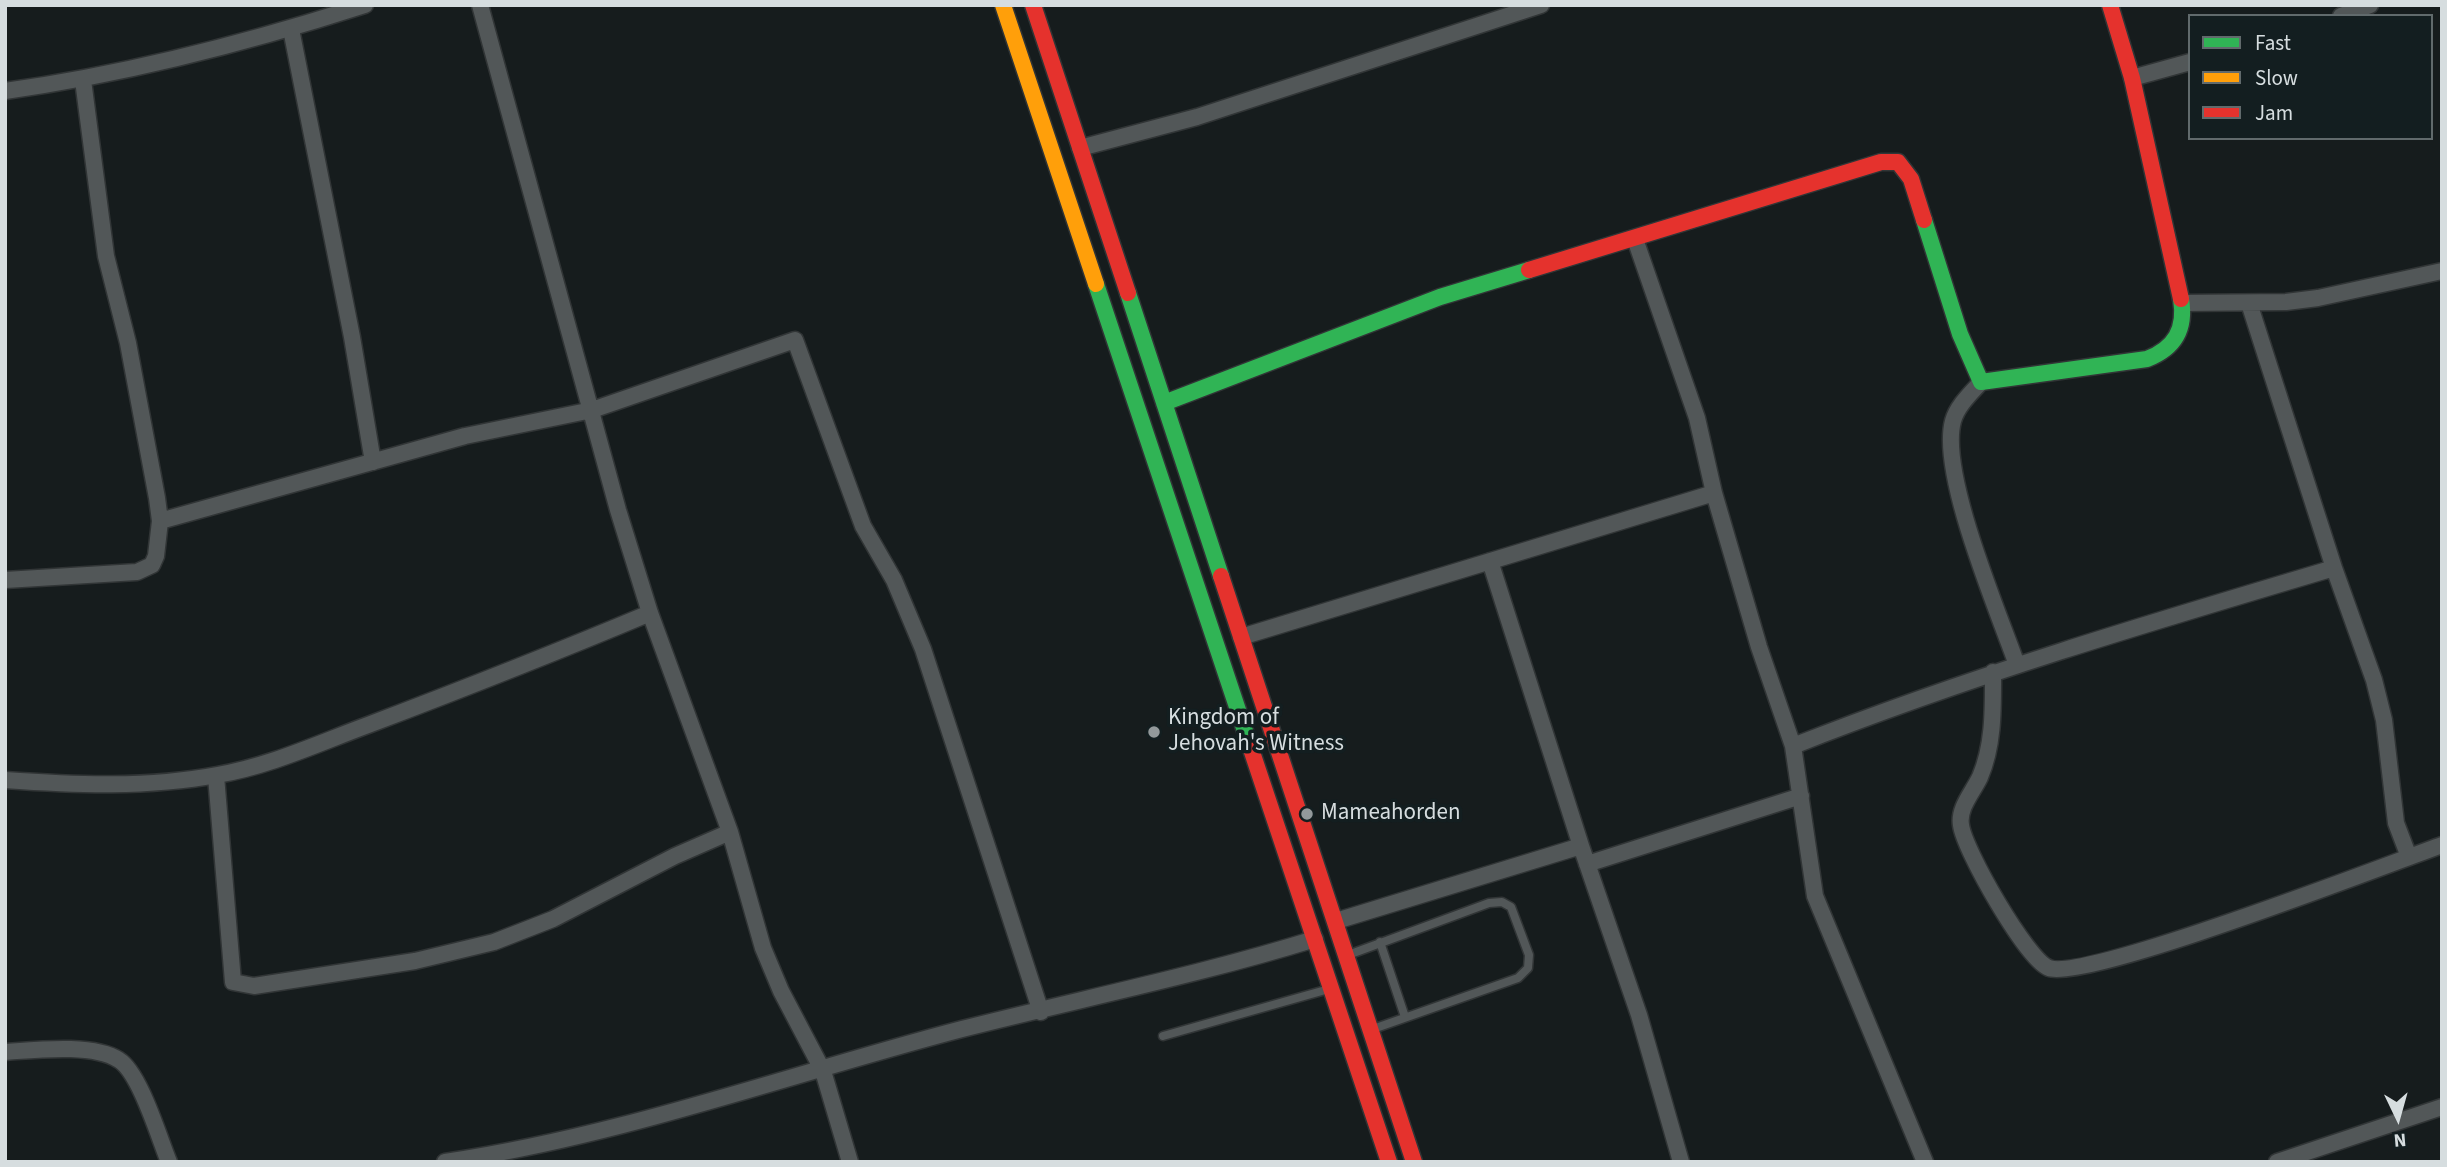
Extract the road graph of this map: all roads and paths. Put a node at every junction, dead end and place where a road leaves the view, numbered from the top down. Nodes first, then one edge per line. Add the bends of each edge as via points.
1 (365, 5) edge
2 (480, 5) edge
3 (1003, 5) edge
4 (1033, 5) edge
5 (1541, 5) edge
6 (2110, 5) edge
7 (2370, 5) edge
8 (2347, 14) edge
9 (291, 29) junction
10 (2188, 63) edge
11 (2132, 78) junction
12 (83, 80) junction
13 (5, 92) edge
14 (1080, 148) junction
15 (1635, 239) junction
16 (2442, 271) edge
17 (2182, 303) junction
18 (2249, 303) junction
19 (1981, 382) junction
20 (1164, 403) junction
21 (592, 410) junction
22 (373, 462) junction
23 (1714, 493) junction
24 (160, 521) junction
25 (1490, 561) junction
26 (2334, 568) junction
27 (5, 580) edge
28 (650, 613) junction
29 (1241, 637) junction
30 (2017, 665) junction
31 (1993, 673) junction
32 (1793, 746) junction
33 (216, 776) junction
34 (5, 780) edge
35 (1801, 796) junction
36 (730, 832) junction
37 (2442, 845) edge
38 (1581, 846) junction
39 (2409, 856) junction
40 (1587, 864) junction
41 (1336, 921) junction
42 (1315, 939) junction
43 (1380, 942) junction
44 (1348, 955) junction
45 (1331, 988) junction
46 (1041, 1012) junction
47 (1405, 1017) junction
48 (1371, 1030) junction
49 (1163, 1036) dead end
50 (5, 1052) edge
51 (823, 1071) junction
52 (2442, 1107) edge
53 (169, 1162) edge
54 (445, 1162) edge
55 (849, 1162) edge
56 (1389, 1162) edge
57 (1414, 1162) edge
58 (1681, 1162) edge
59 (1925, 1162) edge
60 (2277, 1162) edge

1 - 9 street
2 - 21 street
3 - 42 street
4 - 14 street
5 - 14 street via 1197,117
6 - 11 street
7 - 8 street
9 - 12 street
9 - 22 street
10 - 11 street
11 - 17 street
12 - 13 street
12 - 24 street via 106,256 128,342
14 - 20 street
15 - 19 street via 1863,165 1898,162 1918,196 1949,302
15 - 20 street via 1440,297
15 - 23 street via 1697,418
16 - 18 street via 2318,298
17 - 18 street
17 - 19 street via 2178,340 2163,353
18 - 26 street
19 - 30 street via 1954,418 1952,461 1966,518
20 - 29 street
21 - 22 street via 465,436
21 - 28 street
21 - 46 street via 795,340 863,526 894,580 923,649
22 - 24 street
23 - 25 street
23 - 32 street
24 - 27 street via 156,556 145,570
25 - 29 street
25 - 38 street
26 - 30 street
26 - 39 street via 2374,680 2384,720 2396,823
28 - 33 street via 265,765
28 - 36 street
29 - 41 street
30 - 31 street
31 - 32 street
31 - 39 street via 1990,748 1960,824 2001,907 2046,968 2060,971 2134,954
32 - 35 street
33 - 34 street via 69,785
33 - 36 street via 233,982 254,986 404,963 494,942 553,919
35 - 40 street
35 - 59 street via 1815,896
36 - 51 street via 763,948
37 - 39 street
38 - 40 street
38 - 41 street
40 - 58 street via 1639,1015
41 - 44 street
42 - 45 street
42 - 46 street
43 - 44 lane
43 - 47 lane
43 - 47 lane via 1502,902 1511,907 1529,955 1528,968 1518,978
44 - 48 street
45 - 49 lane
45 - 56 street
46 - 51 street via 963,1029
47 - 48 lane
48 - 57 street
50 - 53 street via 70,1050 120,1060 136,1083
51 - 54 street via 629,1122
51 - 55 street
52 - 60 street

